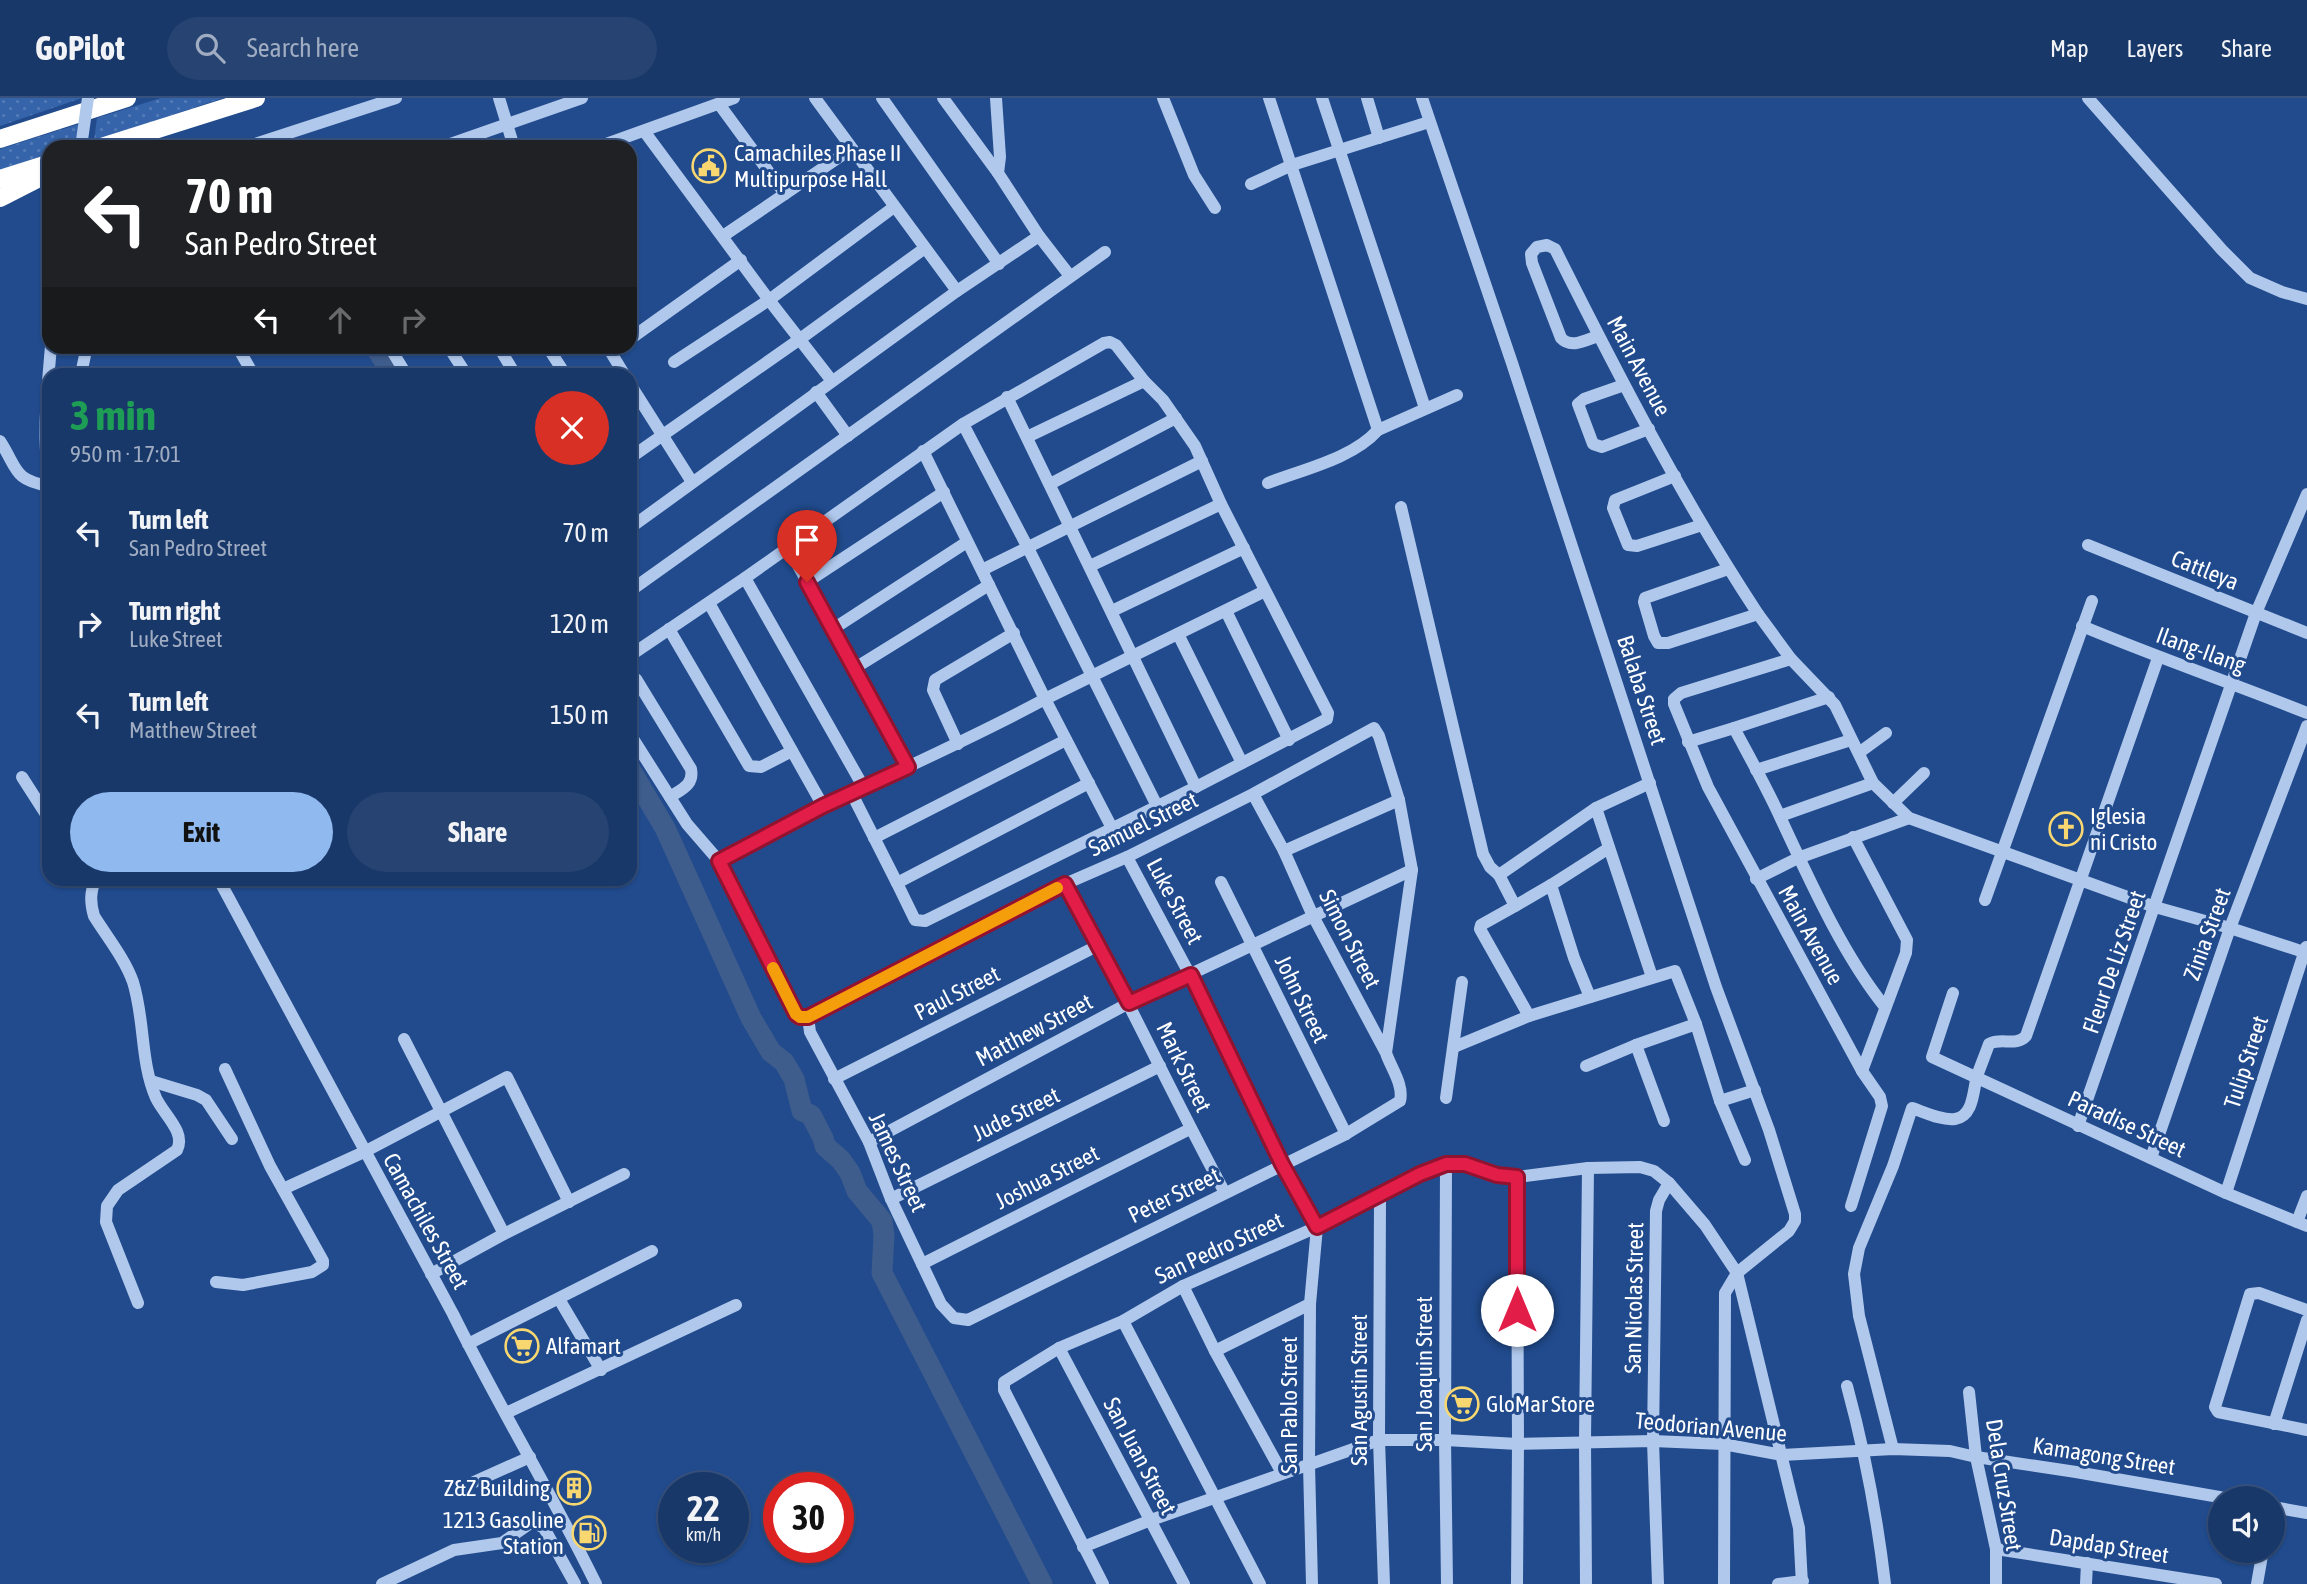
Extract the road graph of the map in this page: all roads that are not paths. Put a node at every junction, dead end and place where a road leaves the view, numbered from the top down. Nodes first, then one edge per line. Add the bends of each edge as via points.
1 (88, 98) edge
2 (127, 98) edge
3 (256, 98) edge
4 (396, 98) edge
5 (499, 98) edge
6 (582, 98) edge
7 (734, 98) edge
8 (814, 98) edge
9 (882, 98) edge
10 (943, 98) edge
11 (996, 98) edge
12 (1163, 98) edge
13 (1269, 98) edge
14 (1321, 98) edge
15 (1367, 98) edge
16 (1422, 98) edge
17 (2088, 98) edge
18 (719, 104) junction
19 (1429, 122) junction
20 (506, 125) junction
21 (644, 131) junction
22 (1379, 138) junction
23 (0, 139) edge
24 (82, 140) edge
25 (124, 140) edge
26 (279, 140) edge
27 (462, 140) edge
28 (511, 140) edge
29 (618, 140) edge
30 (851, 149) junction
31 (1339, 151) junction
32 (42, 165) edge
33 (1292, 165) junction
34 (998, 173) junction
35 (42, 177) edge
36 (0, 179) edge
37 (1251, 184) dead end
38 (785, 194) junction
39 (0, 198) edge
40 (894, 207) junction
41 (1215, 208) dead end
42 (723, 236) junction
43 (1039, 236) junction
44 (925, 248) junction
45 (1105, 252) dead end
46 (741, 260) junction
47 (999, 264) junction
48 (1070, 276) junction
49 (957, 291) junction
50 (2307, 299) edge
51 (769, 300) junction
52 (637, 334) edge
53 (1598, 336) junction
54 (800, 339) junction
55 (674, 362) dead end
56 (832, 381) junction
57 (1144, 381) junction
58 (1624, 385) junction
59 (816, 391) junction
60 (637, 395) edge
61 (1457, 396) dead end
62 (1007, 397) junction
63 (1425, 408) junction
64 (1176, 418) junction
65 (963, 424) junction
66 (1648, 429) junction
67 (1378, 430) junction
68 (662, 436) junction
69 (848, 436) junction
70 (1027, 437) junction
71 (0, 441) edge
72 (923, 451) junction
73 (637, 453) edge
74 (1202, 461) junction
75 (1675, 476) junction
76 (691, 482) junction
77 (42, 483) edge
78 (1268, 483) dead end
79 (1050, 484) junction
80 (944, 492) junction
81 (2307, 494) edge
82 (1222, 504) junction
83 (1401, 506) dead end
84 (637, 523) edge
85 (1702, 524) junction
86 (1070, 526) junction
87 (967, 542) junction
88 (2088, 545) dead end
89 (788, 547) junction
90 (1028, 548) junction
91 (1244, 548) junction
92 (1090, 566) junction
93 (1728, 569) junction
94 (982, 570) junction
95 (745, 578) junction
96 (807, 582) junction
97 (989, 585) junction
98 (637, 586) edge
99 (1265, 591) junction
100 (2092, 601) dead end
101 (709, 603) junction
102 (1112, 611) junction
103 (1226, 611) junction
104 (2256, 613) junction
105 (1758, 614) junction
106 (2082, 626) junction
107 (669, 629) junction
108 (833, 629) junction
109 (1014, 633) junction
110 (2307, 633) edge
111 (1178, 634) junction
112 (637, 650) edge
113 (1133, 656) junction
114 (2158, 658) junction
115 (1791, 659) junction
116 (855, 668) junction
117 (1091, 676) junction
118 (637, 681) edge
119 (2231, 682) junction
120 (1829, 697) junction
121 (1045, 699) junction
122 (2307, 713) edge
123 (2307, 726) edge
124 (1734, 728) junction
125 (1886, 733) dead end
126 (1066, 740) junction
127 (1289, 740) junction
128 (1851, 740) junction
129 (1688, 742) junction
130 (958, 744) junction
131 (637, 745) edge
132 (792, 751) junction
133 (1860, 752) junction
134 (1242, 763) junction
135 (908, 767) junction
136 (1756, 770) junction
137 (1924, 773) dead end
138 (22, 777) dead end
139 (1089, 783) junction
140 (1650, 783) junction
141 (1873, 783) junction
142 (1196, 787) junction
143 (864, 788) junction
144 (852, 794) junction
145 (1253, 794) junction
146 (670, 797) junction
147 (1399, 800) junction
148 (1893, 803) junction
149 (823, 806) junction
150 (1157, 806) junction
151 (42, 808) edge
152 (1596, 808) junction
153 (1780, 816) junction
154 (1909, 818) junction
155 (1112, 828) junction
156 (1853, 837) junction
157 (874, 838) junction
158 (1609, 848) junction
159 (1284, 851) junction
160 (2003, 851) junction
161 (1128, 857) junction
162 (1798, 858) junction
163 (719, 861) junction
164 (1412, 870) junction
165 (1499, 875) junction
166 (1756, 879) junction
167 (2082, 880) junction
168 (1221, 882) dead end
169 (897, 883) junction
170 (1065, 884) junction
171 (1551, 885) junction
172 (92, 886) edge
173 (222, 886) edge
174 (1985, 900) dead end
175 (1515, 906) junction
176 (2155, 907) junction
177 (1313, 916) junction
178 (2230, 928) junction
179 (1099, 945) junction
180 (1253, 946) junction
181 (2306, 950) edge
182 (1191, 975) junction
183 (1652, 977) junction
184 (1462, 982) dead end
185 (1953, 993) dead end
186 (1590, 997) junction
187 (1129, 1003) junction
188 (1885, 1007) junction
189 (812, 1014) junction
190 (1529, 1017) junction
191 (1696, 1024) junction
192 (404, 1039) dead end
193 (1636, 1045) junction
194 (1454, 1047) junction
195 (1386, 1054) junction
196 (1160, 1066) junction
197 (1586, 1066) dead end
198 (225, 1069) dead end
199 (1862, 1071) junction
200 (834, 1079) junction
201 (1976, 1079) junction
202 (151, 1081) junction
203 (1755, 1090) junction
204 (1446, 1098) dead end
205 (1720, 1101) junction
206 (1396, 1104) joint
207 (441, 1112) junction
208 (1664, 1121) dead end
209 (2078, 1126) junction
210 (1191, 1129) junction
211 (1346, 1134) junction
212 (232, 1139) dead end
213 (869, 1142) junction
214 (364, 1152) junction
215 (2151, 1158) junction
216 (1745, 1160) dead end
217 (1282, 1164) junction
218 (1446, 1164) junction
219 (1588, 1168) junction
220 (624, 1174) dead end
221 (1517, 1177) junction
222 (1669, 1183) junction
223 (283, 1189) junction
224 (2226, 1193) junction
225 (1226, 1194) junction
226 (1380, 1196) junction
227 (2307, 1196) edge
228 (891, 1199) junction
229 (569, 1202) junction
230 (1851, 1206) dead end
231 (2302, 1224) edge
232 (1317, 1227) junction
233 (505, 1234) junction
234 (652, 1251) dead end
235 (922, 1264) junction
236 (1737, 1273) junction
237 (431, 1274) junction
238 (216, 1282) dead end
239 (1183, 1286) junction
240 (559, 1299) junction
241 (138, 1303) dead end
242 (736, 1304) dead end
243 (1310, 1304) junction
244 (2307, 1310) edge
245 (968, 1320) joint
246 (2307, 1320) edge
247 (1123, 1321) junction
248 (468, 1344) junction
249 (1059, 1348) junction
250 (1215, 1351) junction
251 (600, 1370) junction
252 (1847, 1386) dead end
253 (1969, 1392) dead end
254 (506, 1413) junction
255 (2274, 1424) junction
256 (2307, 1430) edge
257 (1379, 1440) junction
258 (1445, 1440) junction
259 (1585, 1441) junction
260 (1653, 1441) junction
261 (1518, 1444) junction
262 (1723, 1444) junction
263 (1893, 1449) junction
264 (1864, 1451) junction
265 (1782, 1455) junction
266 (530, 1457) junction
267 (1976, 1457) junction
268 (1309, 1465) junction
269 (1282, 1473) junction
270 (474, 1482) dead end
271 (2208, 1495) edge
272 (1216, 1498) junction
273 (2285, 1509) edge
274 (2307, 1513) edge
275 (1151, 1520) junction
276 (1083, 1547) junction
277 (1996, 1549) junction
278 (2087, 1563) junction
279 (2261, 1563) edge
280 (2183, 1581) edge
281 (1802, 1582) edge
282 (382, 1584) edge
283 (575, 1584) edge
284 (596, 1584) edge
285 (1103, 1584) edge
286 (1184, 1584) edge
287 (1260, 1584) edge
288 (1312, 1584) edge
289 (1384, 1584) edge
290 (1447, 1584) edge
291 (1517, 1584) edge
292 (1586, 1584) edge
293 (1658, 1584) edge
294 (1724, 1584) edge
295 (1778, 1584) edge
296 (1885, 1584) edge
297 (1996, 1584) edge
298 (2086, 1584) edge
299 (2216, 1584) edge
300 (2257, 1584) edge

1 - 24 street, bridge
2 - 23 highway
3 - 25 highway
4 - 26 street
5 - 20 street
6 - 20 street
7 - 18 street
8 - 30 street
9 - 47 street
10 - 34 street
11 - 34 street
12 - 41 street via 1194,175
13 - 33 street
14 - 31 street
15 - 22 street
16 - 19 street, Balaba Street
17 - 50 street via 2250,278
18 - 21 street
18 - 38 street
19 - 22 street
19 - 140 street, Balaba Street
20 - 27 street
20 - 28 street
21 - 29 street
21 - 42 street
22 - 31 street
30 - 38 street
30 - 40 street
31 - 33 street
31 - 63 street
32 - 36 highway
33 - 37 street
33 - 67 street
34 - 43 street
35 - 39 highway
38 - 42 street
40 - 44 street
40 - 51 street
42 - 46 street
43 - 47 street
43 - 48 street
44 - 49 street
44 - 54 street
45 - 48 street
46 - 51 street
46 - 52 street
47 - 49 street
48 - 69 street
49 - 56 street
51 - 54 street
51 - 55 street
53 - 53 street, Main Avenue via 1555,249 1543,246 1532,251 1532,263 1561,338 1573,344
53 - 58 street, Main Avenue
54 - 56 street
54 - 68 street
56 - 59 street
57 - 62 street via 1110,342
57 - 64 street
57 - 70 street
58 - 66 street, Main Avenue
58 - 66 street via 1578,404 1592,444 1602,447
59 - 69 street
59 - 76 street
60 - 68 street
61 - 63 street
62 - 65 street
62 - 70 street
63 - 67 street
64 - 74 street
64 - 79 street
65 - 72 street
65 - 90 street
66 - 75 street, Main Avenue
67 - 78 street via 1350,451
68 - 73 street
68 - 76 street
69 - 98 street
70 - 79 street
71 - 77 street via 28,482
72 - 80 street
72 - 89 street
74 - 82 street
74 - 86 street
75 - 85 street, Main Avenue
75 - 85 street via 1615,500 1613,508 1628,545
76 - 84 street
79 - 86 street
80 - 87 street
80 - 96 street
81 - 104 street, Fleur De Liz Street
82 - 91 street
82 - 92 street
83 - 165 street via 1483,854
85 - 93 street, Main Avenue
86 - 90 street
86 - 92 street
87 - 94 street
87 - 108 street
88 - 104 street, Cattleya
89 - 95 street
89 - 96 street
90 - 94 street
90 - 117 street
91 - 99 street
91 - 102 street
92 - 102 street
93 - 105 street, Main Avenue
93 - 105 street via 1645,598 1658,643
94 - 97 street
95 - 101 street
95 - 143 street
96 - 108 street
97 - 109 street
97 - 116 street
99 - 103 street
99 - 127 street via 1328,713 1322,723
100 - 106 street
101 - 107 street
101 - 132 street
102 - 113 street
103 - 111 street
103 - 127 street
104 - 110 street, Cattleya
104 - 119 street, Fleur De Liz Street
105 - 115 street, Main Avenue
106 - 114 street, Ilang-Ilang
106 - 160 street
107 - 112 street
107 - 132 street via 749,766 761,767
108 - 116 street
109 - 121 street
109 - 130 street via 935,680 933,690
111 - 113 street
111 - 134 street
113 - 117 street
113 - 142 street
114 - 119 street, Ilang-Ilang
114 - 167 street
115 - 120 street, Main Avenue
115 - 129 street, Main Avenue via 1677,695 1674,704
116 - 135 street
117 - 121 street
117 - 150 street
118 - 146 street via 691,769 688,786
119 - 122 street, Ilang-Ilang
119 - 176 street, Fleur De Liz Street
120 - 124 street
120 - 128 street, Main Avenue
121 - 126 street
121 - 130 street
123 - 178 street, Zinia Street
124 - 129 street
124 - 136 street
125 - 133 street
126 - 139 street
126 - 157 street
127 - 134 street
128 - 133 street, Main Avenue
128 - 136 street
129 - 166 street, Main Avenue
130 - 135 street
131 - 146 street
132 - 149 street
133 - 141 street, Main Avenue
134 - 142 street
135 - 143 street
136 - 153 street
137 - 148 street
138 - 151 street
139 - 155 street
139 - 169 street
140 - 152 street
140 - 203 street, Balaba Street via 1716,987
141 - 148 street, Main Avenue
141 - 153 street
142 - 150 street
143 - 144 street
144 - 149 street
144 - 157 street
145 - 147 street, Samuel Street via 1374,728
145 - 159 street, Simon Street
145 - 161 street, Samuel Street
146 - 163 street
147 - 159 street
147 - 164 street
148 - 154 street, Main Avenue
149 - 163 street
150 - 155 street
152 - 158 street
152 - 165 street
153 - 162 street
154 - 156 street
154 - 160 street, Main Avenue
155 - 169 street via 920,922
156 - 162 street
156 - 188 street via 1907,940
157 - 169 street
158 - 171 street
158 - 183 street
159 - 177 street, Simon Street
160 - 167 street, Main Avenue
160 - 174 street
161 - 170 street, Samuel Street
161 - 182 street, Luke Street
162 - 166 street
162 - 188 street
163 - 189 street via 796,1014
164 - 177 street, Matthew Street
164 - 195 street
165 - 175 street
166 - 199 street, Main Avenue
167 - 176 street, Main Avenue
167 - 201 street via 2026,1036 2015,1042 1989,1044
168 - 180 street, John Street
170 - 179 street, Mark Street
170 - 189 street, Samuel Street
171 - 175 street
171 - 186 street
172 - 202 street via 94,916 132,981
173 - 214 street, Camachiles Street
175 - 190 street via 1480,929
176 - 178 street, Main Avenue
176 - 209 street, Fleur De Liz Street
177 - 180 street, Matthew Street
177 - 195 street, Simon Street
178 - 181 street, Main Avenue
178 - 215 street, Zinia Street
179 - 187 street, Mark Street
179 - 200 street, Paul Street
180 - 182 street, Matthew Street
180 - 211 street, John Street
181 - 224 street, Tulip Street
182 - 187 street, Matthew Street
182 - 217 street, Luke Street
183 - 186 street
183 - 191 street via 1675,971
184 - 194 street
185 - 201 street, Paradise Street via 1932,1057
186 - 190 street
187 - 196 street, Mark Street
187 - 213 street, Matthew Street
188 - 199 street
189 - 200 street, James Street via 810,1032
190 - 194 street
191 - 193 street
191 - 205 street
192 - 207 street
193 - 197 street
193 - 208 street
194 - 204 street
195 - 206 street, Simon Street via 1401,1088
196 - 210 street, Mark Street
196 - 228 street, Jude Street
198 - 223 street
199 - 230 street, Main Avenue via 1881,1106
200 - 213 street, James Street
201 - 209 street, Paradise Street
201 - 263 street via 1965,1115 1956,1119 1912,1108 1856,1261 1858,1316
202 - 212 street via 206,1100
202 - 241 street via 181,1143 118,1190 107,1206 106,1222
203 - 205 street
203 - 236 street, Balaba Street via 1795,1222 1779,1241
205 - 216 street
206 - 211 street, Peter Street
207 - 214 street
207 - 229 street via 507,1077
207 - 233 street
209 - 215 street, Paradise Street
210 - 225 street, Mark Street
210 - 235 street, Joshua Street
211 - 217 street, Peter Street
213 - 228 street, James Street
214 - 223 street
214 - 237 street, Camachiles Street
215 - 224 street, Paradise Street
217 - 225 street, Peter Street
217 - 232 street, Luke Street
218 - 221 street
218 - 226 street, San Pedro Street
218 - 258 street, San Joaquin Street
219 - 221 street
219 - 222 street via 1640,1167
219 - 259 street
220 - 229 street
221 - 261 street
222 - 236 street
222 - 260 street, San Nicolas Street via 1656,1211
223 - 238 street via 323,1265 312,1272 243,1285
224 - 231 street, Paradise Street
225 - 245 street, Peter Street
226 - 232 street, San Pedro Street
226 - 257 street, San Agustin Street
227 - 231 street
228 - 235 street, James Street
229 - 233 street
232 - 239 street, San Pedro Street
232 - 243 street, San Pablo Street
233 - 237 street
234 - 240 street
235 - 245 street, James Street via 946,1312
236 - 262 street via 1725,1293
236 - 265 street
237 - 248 street, Camachiles Street
239 - 247 street, San Pedro Street
239 - 250 street
240 - 248 street
240 - 251 street
242 - 251 street
243 - 250 street
243 - 268 street, San Pablo Street
244 - 255 street via 2250,1294 2215,1401 2218,1412
246 - 255 street
247 - 249 street, San Pedro Street
247 - 272 street
248 - 254 street, Camachiles Street
249 - 275 street, San Juan Street
249 - 276 street, San Pedro Street via 1009,1378 1004,1390
250 - 269 street
251 - 254 street
252 - 264 street
253 - 267 street, Dela Cruz Street
254 - 266 street, Camachiles Street
255 - 256 street
257 - 258 street, Teodorian Avenue
257 - 268 street, Teodorian Avenue
257 - 289 street, San Agustin Street
258 - 261 street, Teodorian Avenue
258 - 290 street, San Joaquin Street
259 - 260 street, Teodorian Avenue
259 - 261 street, Teodorian Avenue
259 - 292 street
260 - 262 street, Teodorian Avenue
260 - 293 street, San Nicolas Street
261 - 291 street
262 - 265 street, Teodorian Avenue
262 - 294 street
263 - 264 street, Teodorian Avenue
263 - 267 street, Teodorian Avenue
264 - 265 street, Teodorian Avenue
264 - 296 street
265 - 281 street via 1798,1528
266 - 270 street
266 - 284 street, Camachiles Street
267 - 271 street, Kamagong Street
267 - 277 street, Dela Cruz Street
268 - 269 street, Teodorian Avenue
268 - 288 street, San Pablo Street
269 - 272 street, Teodorian Avenue
272 - 275 street, Teodorian Avenue
272 - 287 street
273 - 274 street
275 - 276 street, Teodorian Avenue
275 - 286 street, San Juan Street
276 - 285 street
277 - 278 street, Dapdap Street
277 - 297 street, Dela Cruz Street
278 - 280 street, Dapdap Street
278 - 298 street
279 - 300 street
280 - 299 street, Dapdap Street
281 - 295 street
282 - 283 street via 454,1550 502,1543 529,1524 544,1528

